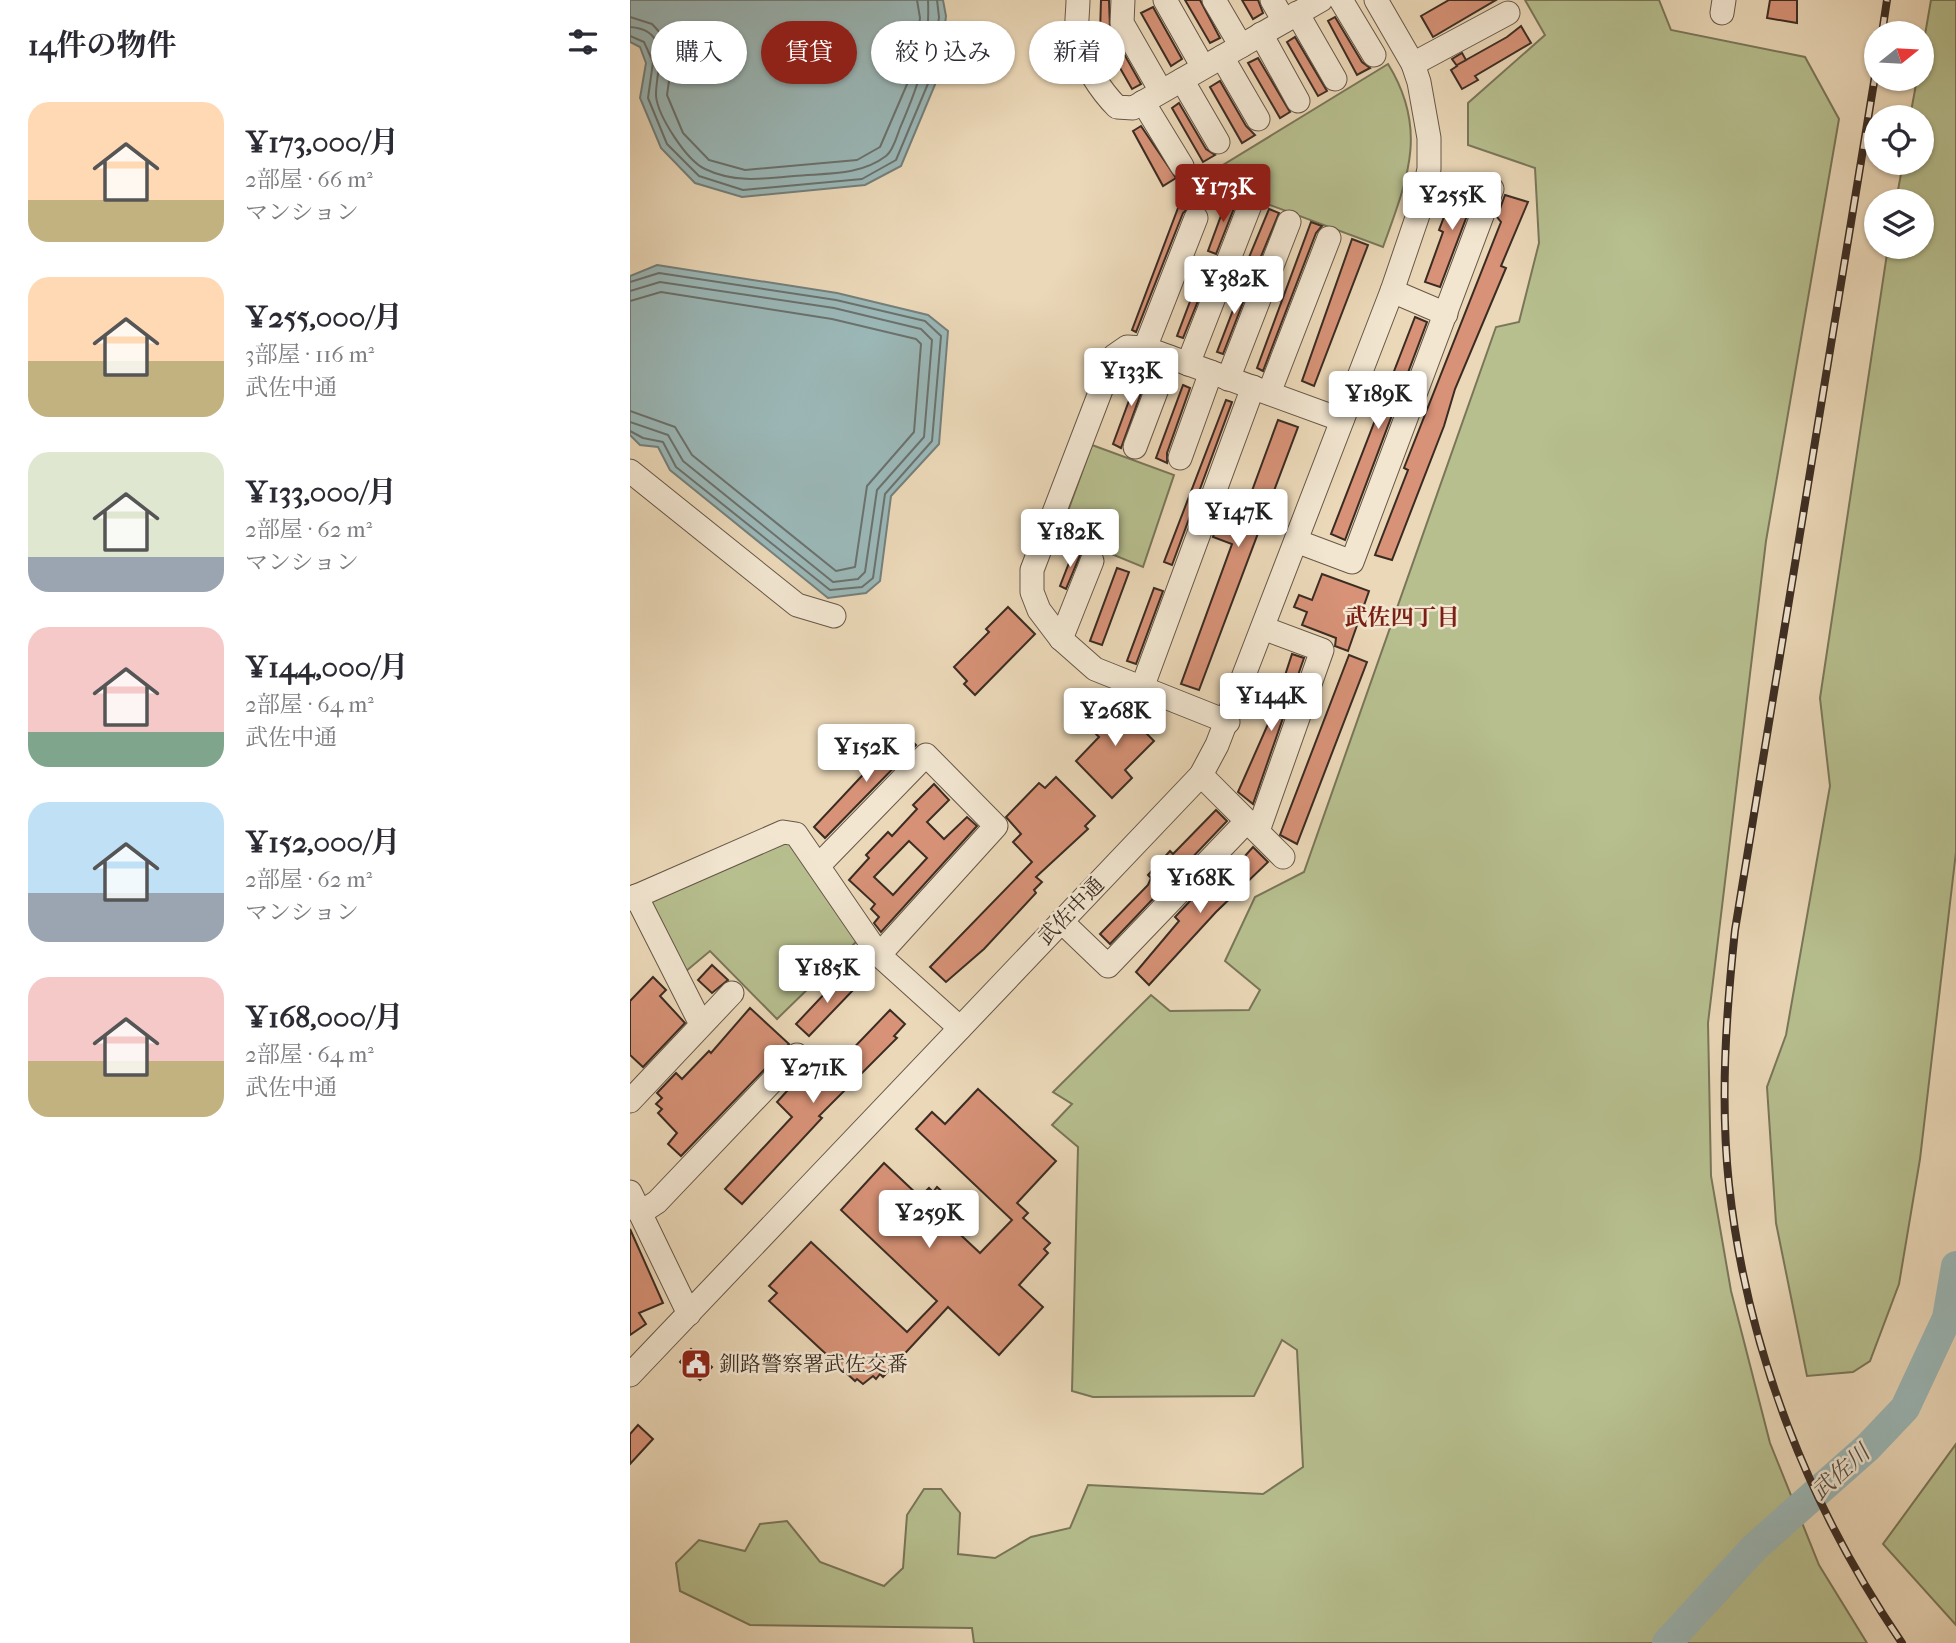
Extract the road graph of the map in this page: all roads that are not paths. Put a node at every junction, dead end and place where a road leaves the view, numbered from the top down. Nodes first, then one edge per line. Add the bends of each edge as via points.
1 (1078, 0) edge
2 (1123, 0) edge
3 (1165, 0) edge
4 (1214, 0) edge
5 (1272, 0) edge
6 (1321, 0) edge
7 (1341, 0) edge
8 (1376, 0) edge
9 (1508, 13) dead end
10 (1291, 17) junction
11 (1232, 51) junction
12 (1374, 55) dead end
13 (1413, 64) junction
14 (1335, 79) dead end
15 (1182, 80) junction
16 (1152, 97) junction
17 (1298, 101) dead end
18 (1258, 119) dead end
19 (1218, 142) dead end
20 (1182, 166) dead end
21 (1492, 189) dead end
22 (1250, 205) dead end
23 (1196, 218) dead end
24 (1289, 222) dead end
25 (1329, 238) dead end
26 (1392, 291) junction
27 (1446, 314) junction
28 (1145, 348) junction
29 (1179, 360) junction
30 (1219, 375) junction
31 (1261, 390) junction
32 (1342, 420) junction
33 (1135, 447) dead end
34 (1180, 458) dead end
35 (630, 471) edge
36 (1297, 541) junction
37 (1092, 561) dead end
38 (834, 616) dead end
39 (1263, 628) junction
40 (1061, 639) junction
41 (1142, 688) junction
42 (1228, 722) junction
43 (1200, 775) junction
44 (1252, 826) junction
45 (1283, 857) dead end
46 (820, 864) junction
47 (633, 898) edge
48 (1061, 921) junction
49 (879, 955) junction
50 (732, 993) dead end
51 (701, 1024) junction
52 (960, 1028) junction
53 (797, 1055) dead end
54 (633, 1089) edge
55 (630, 1192) edge
56 (640, 1213) junction
57 (689, 1314) junction
58 (630, 1375) edge

1 - 16 street via 1077,39 1106,96 1117,107 1133,108
2 - 16 street via 1122,23
3 - 11 street
4 - 11 street
5 - 10 street
6 - 10 street
7 - 12 street
8 - 13 street, 武佐中通
9 - 13 street
10 - 11 street
10 - 14 street
11 - 15 street
11 - 17 street
11 - 18 street
13 - 26 street, 武佐中通 via 1425,106 1429,169
15 - 16 street
15 - 19 street
16 - 20 street
21 - 27 street
22 - 29 street
23 - 28 street
24 - 30 street
25 - 31 street
26 - 27 street
26 - 32 street, 武佐中通
27 - 36 street via 1352,562
28 - 29 street
28 - 40 street via 1127,347 1114,356 1032,570 1035,601
29 - 30 street
29 - 33 street
30 - 31 street
30 - 34 street
31 - 32 street
31 - 41 street
32 - 36 street, 武佐中通
35 - 38 street via 797,605
36 - 39 street, 武佐中通
37 - 40 street
39 - 42 street, 武佐中通
39 - 44 street via 1322,650
40 - 41 street via 1095,669
41 - 42 street
42 - 43 street, 武佐中通
43 - 44 street
43 - 48 street, 武佐中通
44 - 45 street
44 - 48 street via 1108,965
46 - 47 street via 796,834 783,832
46 - 49 street
46 - 49 street via 926,755 996,826
47 - 51 street
48 - 52 street, 武佐中通
49 - 52 street
50 - 51 street
51 - 54 street
52 - 57 street, 武佐中通
53 - 56 street via 657,1202
55 - 56 street
56 - 57 street
57 - 58 street, 武佐中通

